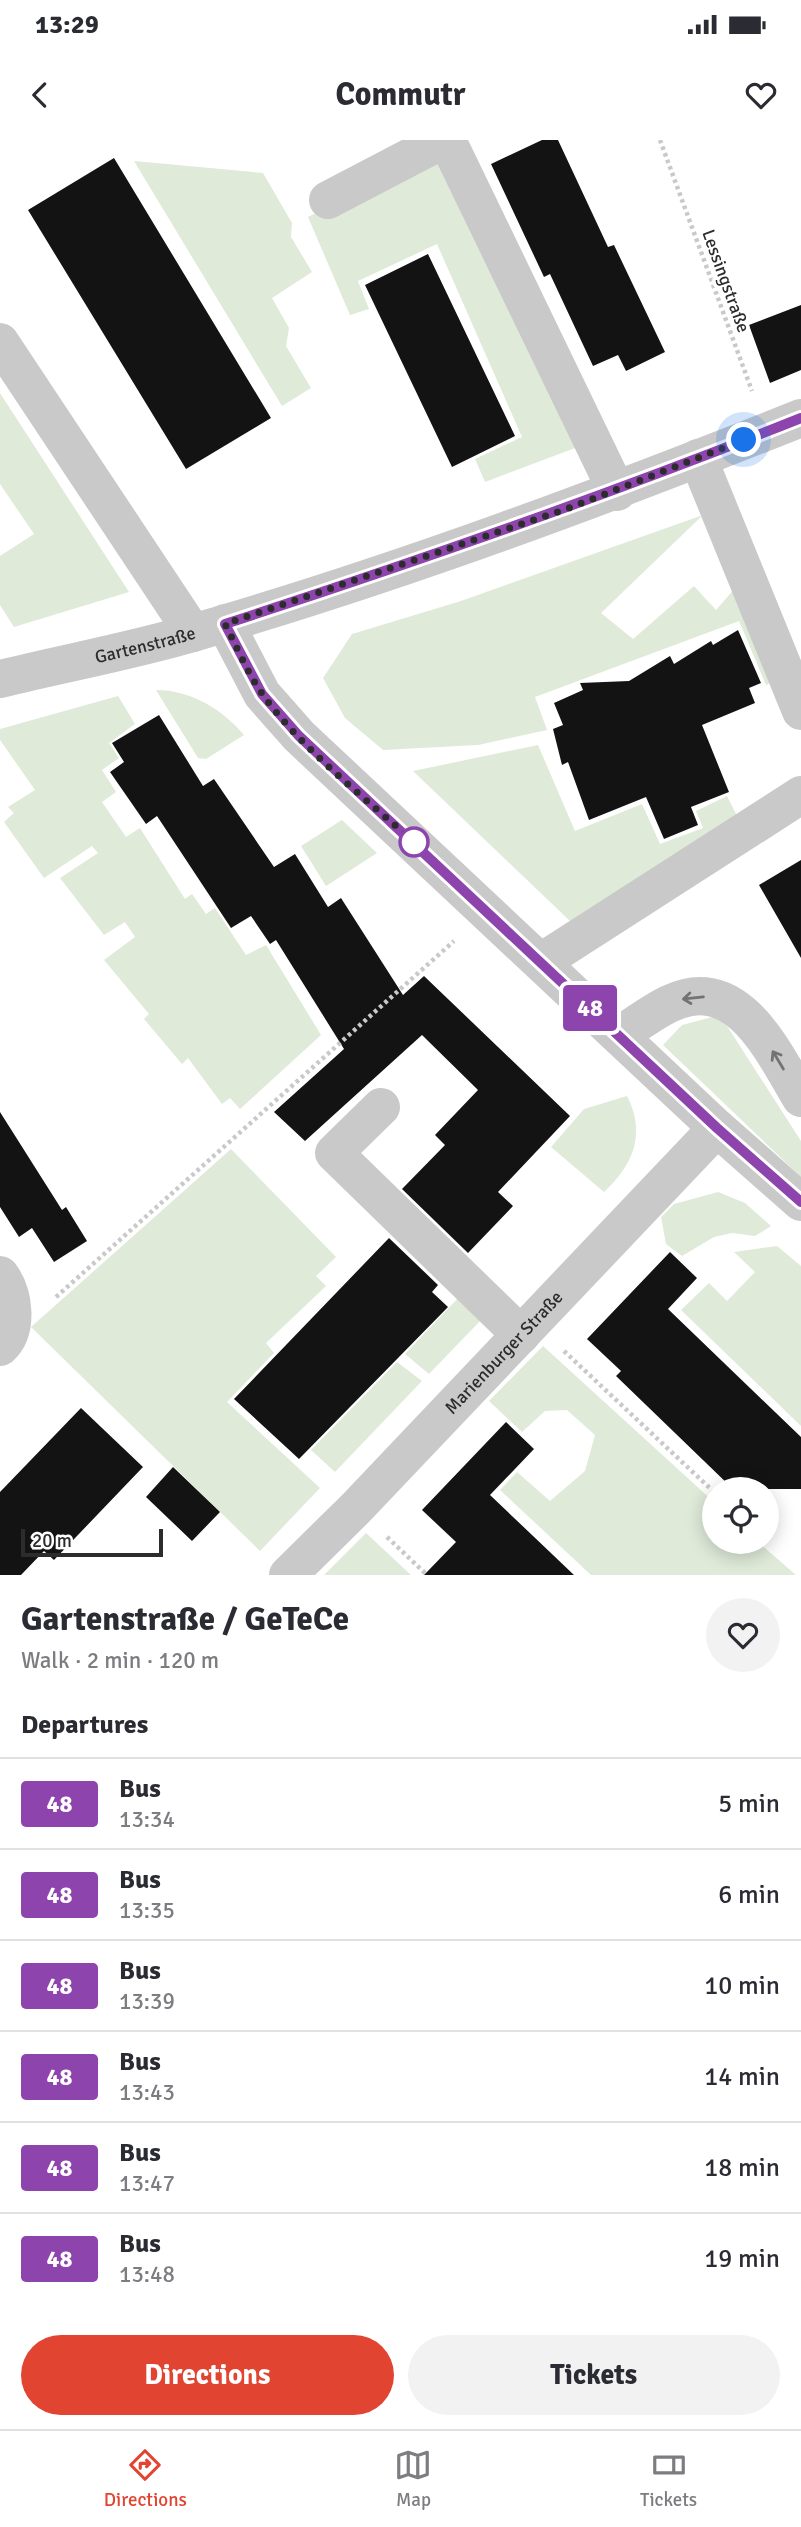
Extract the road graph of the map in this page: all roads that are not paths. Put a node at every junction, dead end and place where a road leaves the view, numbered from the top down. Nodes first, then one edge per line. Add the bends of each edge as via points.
1 (445, 140) edge
2 (328, 200) dead end
3 (0, 342) edge
4 (784, 425) edge
5 (698, 458) junction
6 (609, 476) junction
7 (209, 628) junction
8 (0, 678) edge
9 (801, 711) edge
10 (801, 795) edge
11 (541, 962) junction
12 (619, 1035) junction
13 (801, 1098) edge
14 (381, 1107) dead end
15 (717, 1128) junction
16 (801, 1202) edge
17 (0, 1275) edge
18 (527, 1328) junction
19 (3, 1344) edge
20 (288, 1575) edge

1 - 2 street
1 - 6 street
3 - 7 street
4 - 5 street, Gartenstraße
5 - 6 street, Gartenstraße
5 - 9 street
6 - 7 street, Gartenstraße via 425,559
7 - 8 street, Gartenstraße
7 - 11 street via 299,736
10 - 11 street
11 - 12 street
13 -> 12 street via 754,1022 715,997 689,997 670,1004
12 - 15 street
14 - 18 street via 334,1153
15 - 16 street
15 - 18 street, Marienburger Straße
17 - 19 street via 13,1314
18 - 20 street, Marienburger Straße

